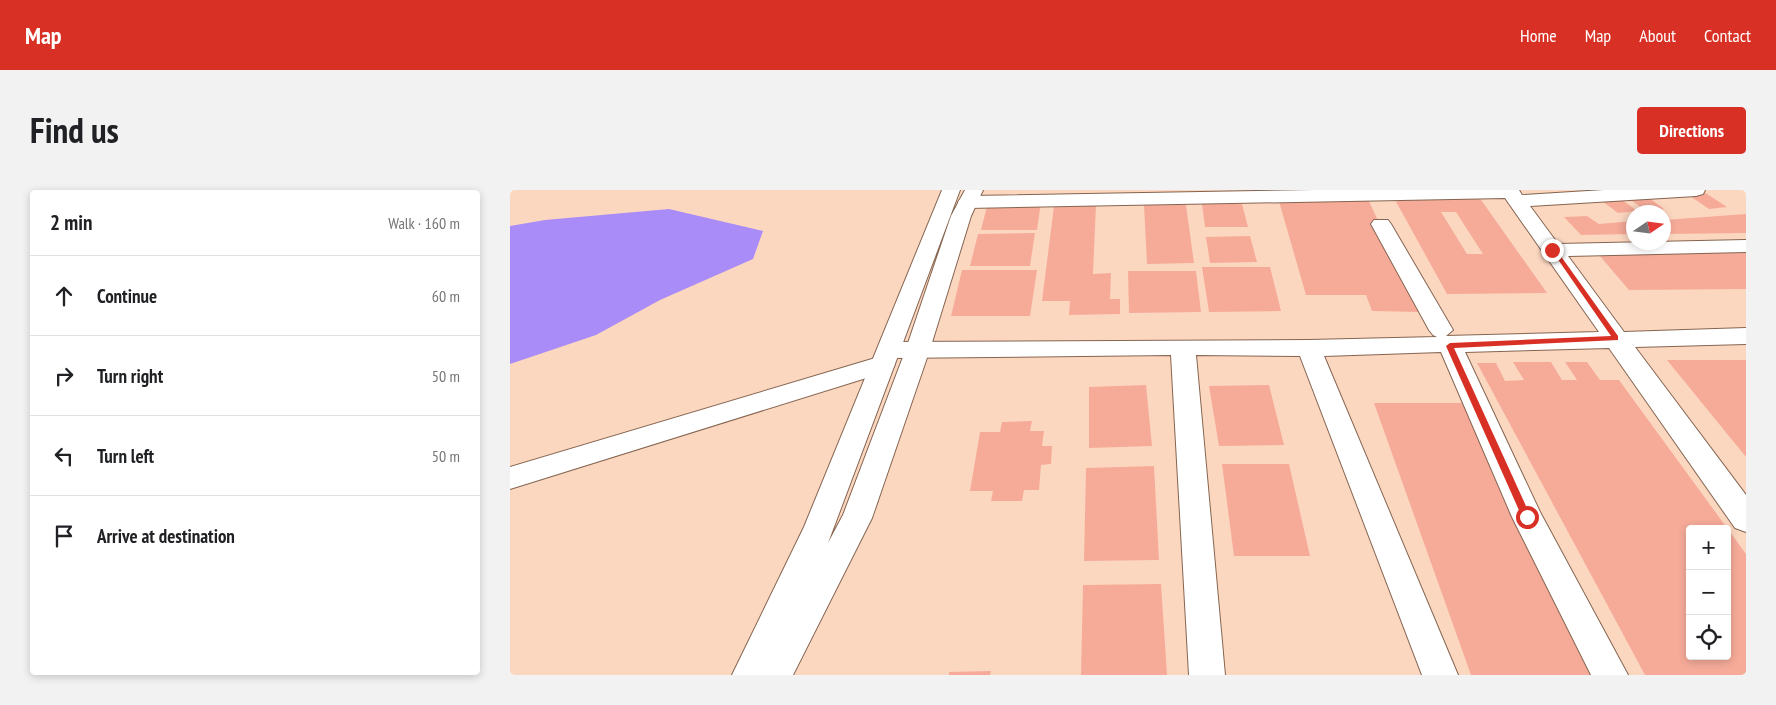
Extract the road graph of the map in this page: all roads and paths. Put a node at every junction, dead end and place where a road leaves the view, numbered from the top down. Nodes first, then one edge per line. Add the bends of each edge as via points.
1 (1696, 190) edge
2 (1375, 192) edge
3 (964, 194) edge
4 (1512, 194) edge
5 (1381, 224) dead end
6 (1746, 246) edge
7 (1552, 250) junction
8 (1746, 322) edge
9 (1611, 332) junction
10 (1746, 336) edge
11 (1445, 338) junction
12 (901, 347) junction
13 (1183, 347) junction
14 (1309, 348) junction
15 (510, 478) edge
16 (1746, 519) edge
17 (750, 675) edge
18 (774, 675) edge
19 (1207, 675) edge
20 (1440, 675) edge
21 (1610, 675) edge

1 - 4 street
2 - 3 street
2 - 4 street
3 - 12 street
4 - 7 street
5 - 11 street
6 - 7 street
7 - 9 street
8 - 9 street
9 - 10 street
9 - 11 street
9 - 16 street
11 - 12 street
11 - 14 street
11 - 21 street via 1527,517
12 - 13 street
12 - 15 street
12 - 17 street
12 - 18 street via 857,518
13 - 14 street
13 - 19 street
14 - 20 street

